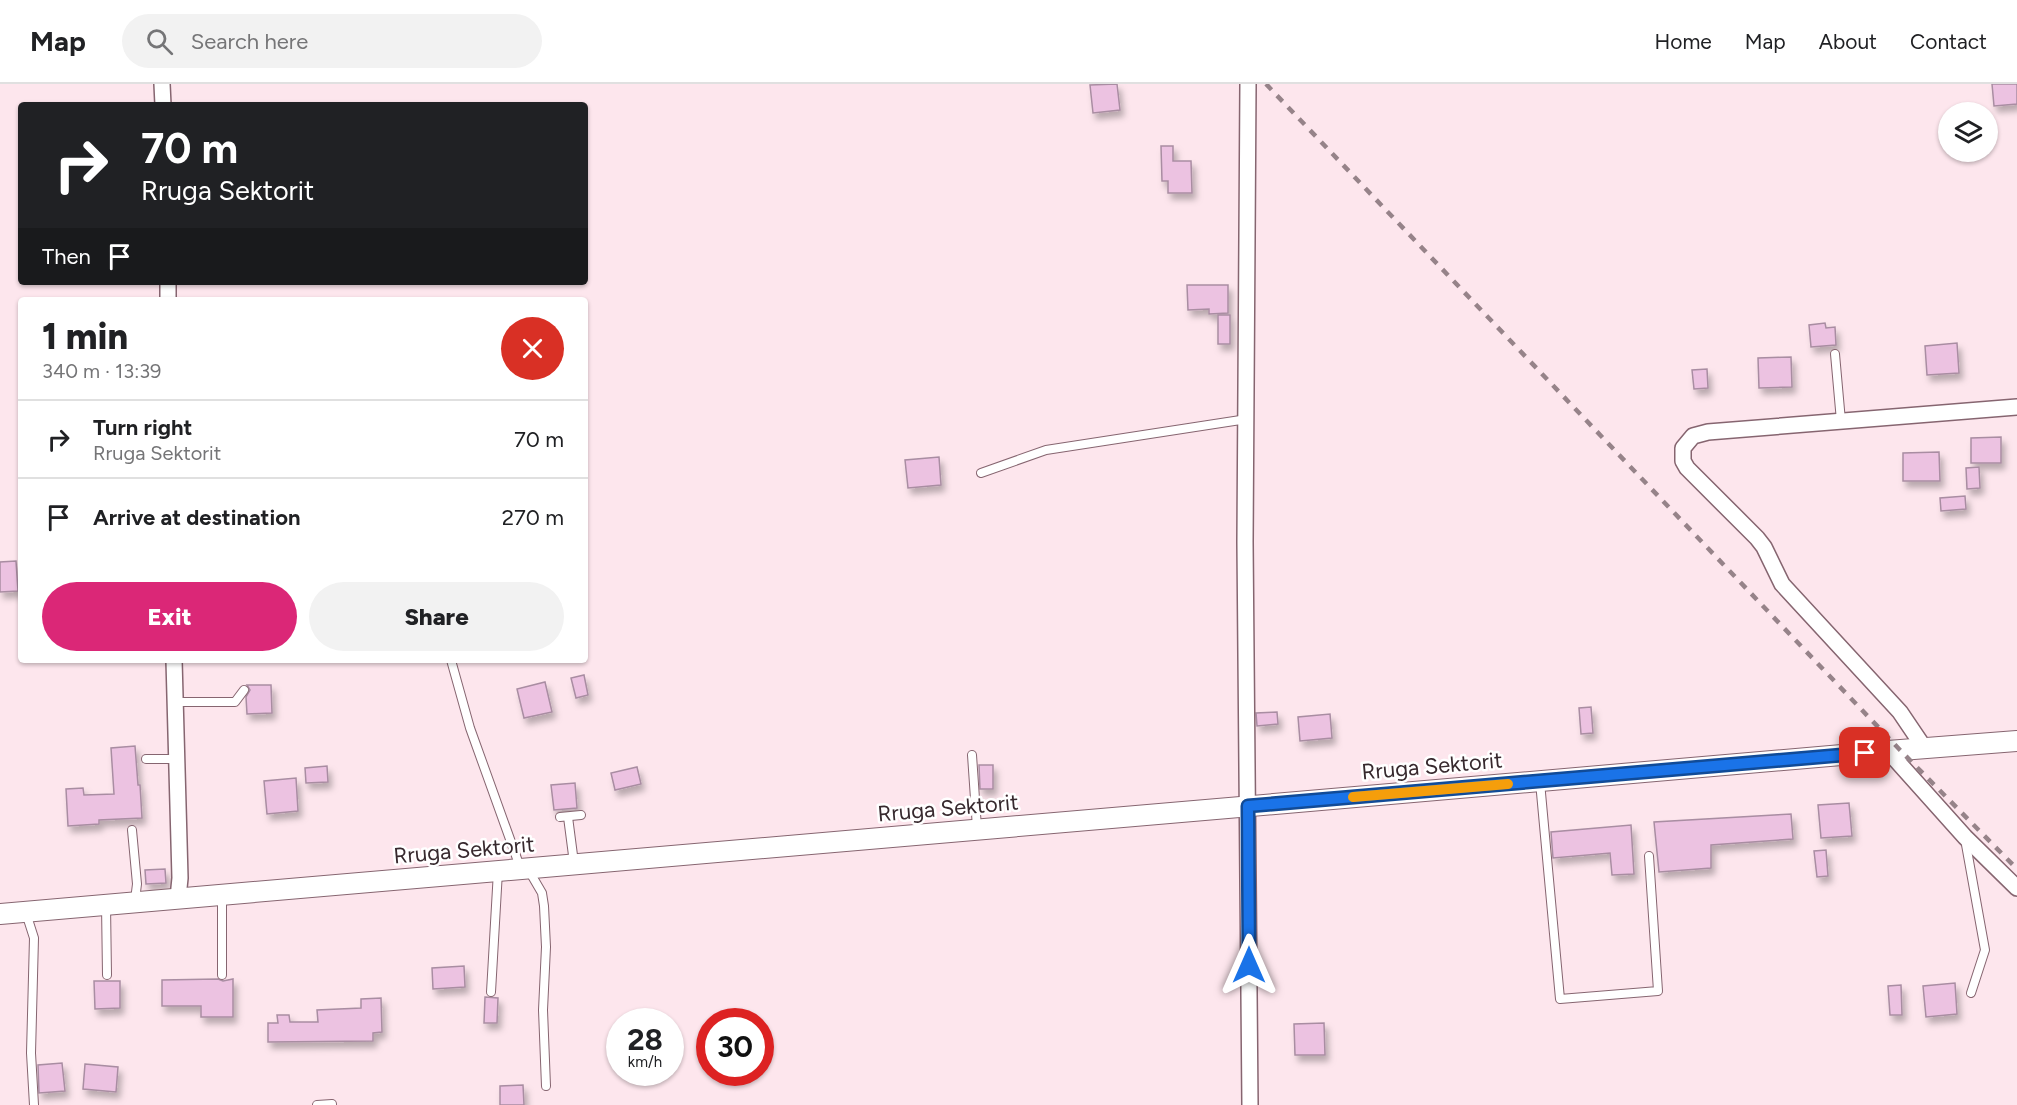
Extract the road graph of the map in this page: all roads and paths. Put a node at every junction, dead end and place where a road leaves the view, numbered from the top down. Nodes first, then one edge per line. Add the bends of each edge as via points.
1 (162, 84) edge
2 (1248, 84) edge
3 (163, 102) edge
4 (1834, 354) dead end
5 (2017, 407) edge
6 (1247, 419) junction
7 (1841, 421) junction
8 (981, 473) dead end
9 (174, 663) edge
10 (452, 663) edge
11 (244, 690) dead end
12 (175, 702) junction
13 (2017, 741) edge
14 (1925, 749) junction
15 (1894, 750) junction
16 (972, 754) dead end
17 (146, 759) dead end
18 (177, 759) junction
19 (1540, 781) junction
20 (1248, 806) junction
21 (581, 815) dead end
22 (132, 830) dead end
23 (977, 830) junction
24 (1965, 837) junction
25 (1648, 856) dead end
26 (575, 864) junction
27 (524, 868) junction
28 (498, 871) junction
29 (2017, 888) edge
30 (222, 894) junction
31 (178, 898) junction
32 (135, 902) junction
33 (106, 905) junction
34 (26, 911) junction
35 (0, 914) edge
36 (107, 975) dead end
37 (222, 975) dead end
38 (491, 992) dead end
39 (1971, 993) dead end
40 (546, 1086) dead end
41 (332, 1104) edge
42 (34, 1105) edge
43 (317, 1105) edge
44 (1250, 1105) edge

1 - 3 street
2 - 6 street
4 - 7 lane
5 - 7 street
6 - 8 lane via 1046,450
6 - 20 street
7 - 14 street via 1697,434 1686,442 1683,461 1757,538 1782,584 1900,712
9 - 12 street
10 - 27 lane via 470,728
11 - 12 lane via 235,702
12 - 18 street
13 - 14 street, Rruga Sektorit
14 - 15 street, Rruga Sektorit
15 - 19 street, Rruga Sektorit
15 - 24 street
16 - 23 lane
17 - 18 lane
18 - 31 street
19 - 20 street, Rruga Sektorit
19 - 25 lane via 1560,999 1658,991
20 - 23 street, Rruga Sektorit
20 - 44 street
21 - 26 lane via 564,817
22 - 32 lane
23 - 26 street, Rruga Sektorit
24 - 29 street
24 - 39 lane via 1985,950
26 - 27 street, Rruga Sektorit
27 - 28 street, Rruga Sektorit
27 - 40 lane via 542,892 544,906
28 - 30 street, Rruga Sektorit
28 - 38 lane
30 - 31 street, Rruga Sektorit
30 - 37 lane
31 - 32 street, Rruga Sektorit
32 - 33 street, Rruga Sektorit
33 - 34 street, Rruga Sektorit
33 - 36 lane
34 - 35 street, Rruga Sektorit
34 - 42 lane via 34,938
41 - 43 lane

